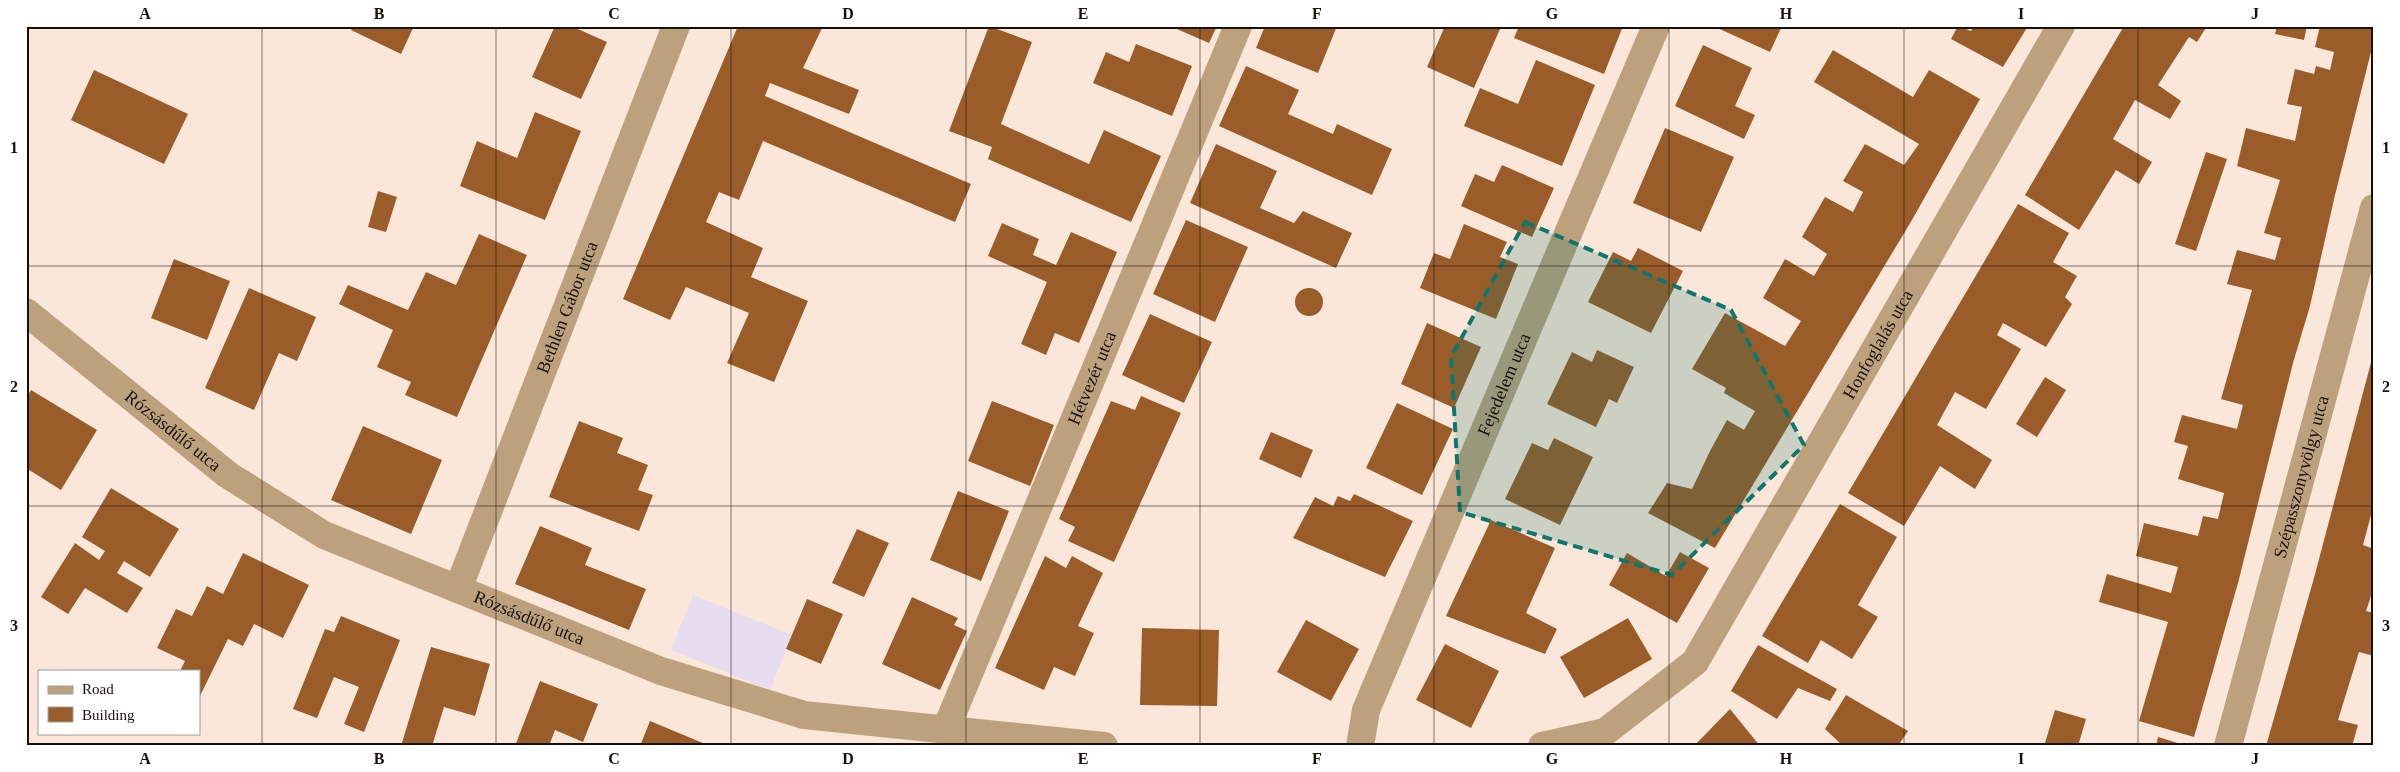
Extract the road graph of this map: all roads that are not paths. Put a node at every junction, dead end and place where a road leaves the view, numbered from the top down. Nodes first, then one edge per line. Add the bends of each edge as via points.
1 (676, 26) edge
2 (1238, 26) edge
3 (1656, 26) edge
4 (2061, 26) edge
5 (2374, 208) edge
6 (26, 312) edge
7 (458, 589) junction
8 (946, 728) junction
9 (1603, 739) edge
10 (1104, 746) edge
11 (1360, 746) edge
12 (1542, 746) edge
13 (2228, 746) edge

1 - 7 street, Bethlen Gábor utca
2 - 8 street, Hétvezér utca
3 - 11 street, Fejedelem utca via 1366,710
4 - 9 street, Honfoglalás utca via 1695,662
5 - 13 street, Szépasszonyvölgy utca
6 - 7 street, Rózsásdűlő utca via 228,475 324,535
7 - 8 street, Rózsásdűlő utca via 661,671 804,715
8 - 10 street, Rózsásdűlő utca
9 - 12 street

